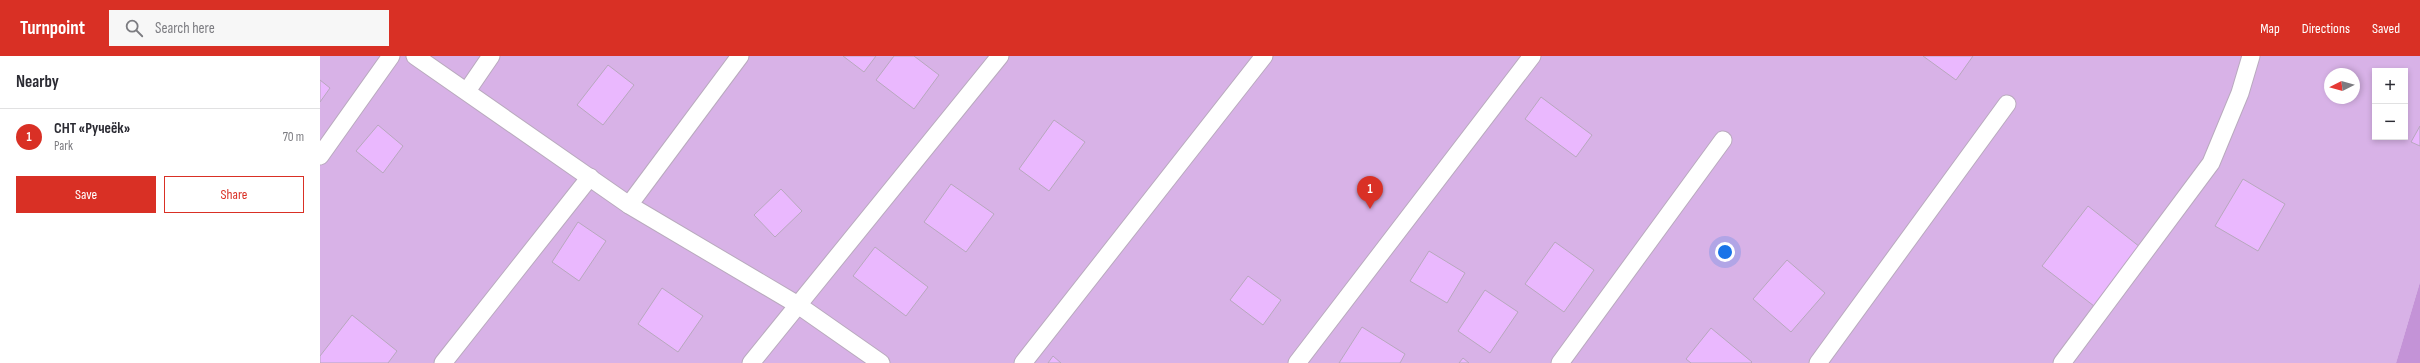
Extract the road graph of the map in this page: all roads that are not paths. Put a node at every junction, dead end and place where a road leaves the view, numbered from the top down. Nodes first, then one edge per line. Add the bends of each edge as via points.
1 (391, 56) edge
2 (415, 56) edge
3 (491, 56) edge
4 (740, 56) edge
5 (1000, 56) edge
6 (1264, 56) edge
7 (1532, 56) edge
8 (2251, 56) edge
9 (467, 91) junction
10 (2007, 104) dead end
11 (1724, 140) dead end
12 (320, 156) edge
13 (590, 177) junction
14 (629, 205) junction
15 (798, 305) junction
16 (443, 363) edge
17 (752, 363) edge
18 (881, 363) edge
19 (1023, 363) edge
20 (1297, 363) edge
21 (1560, 363) edge
22 (1818, 363) edge
23 (2062, 363) edge

1 - 12 lane
2 - 9 lane
3 - 9 lane
4 - 14 lane
5 - 15 lane
6 - 19 lane
7 - 20 lane
8 - 23 lane via 2240,93 2211,163
9 - 13 lane
10 - 22 lane
11 - 21 lane
13 - 14 lane
13 - 16 lane
14 - 15 lane
15 - 17 lane
15 - 18 lane

